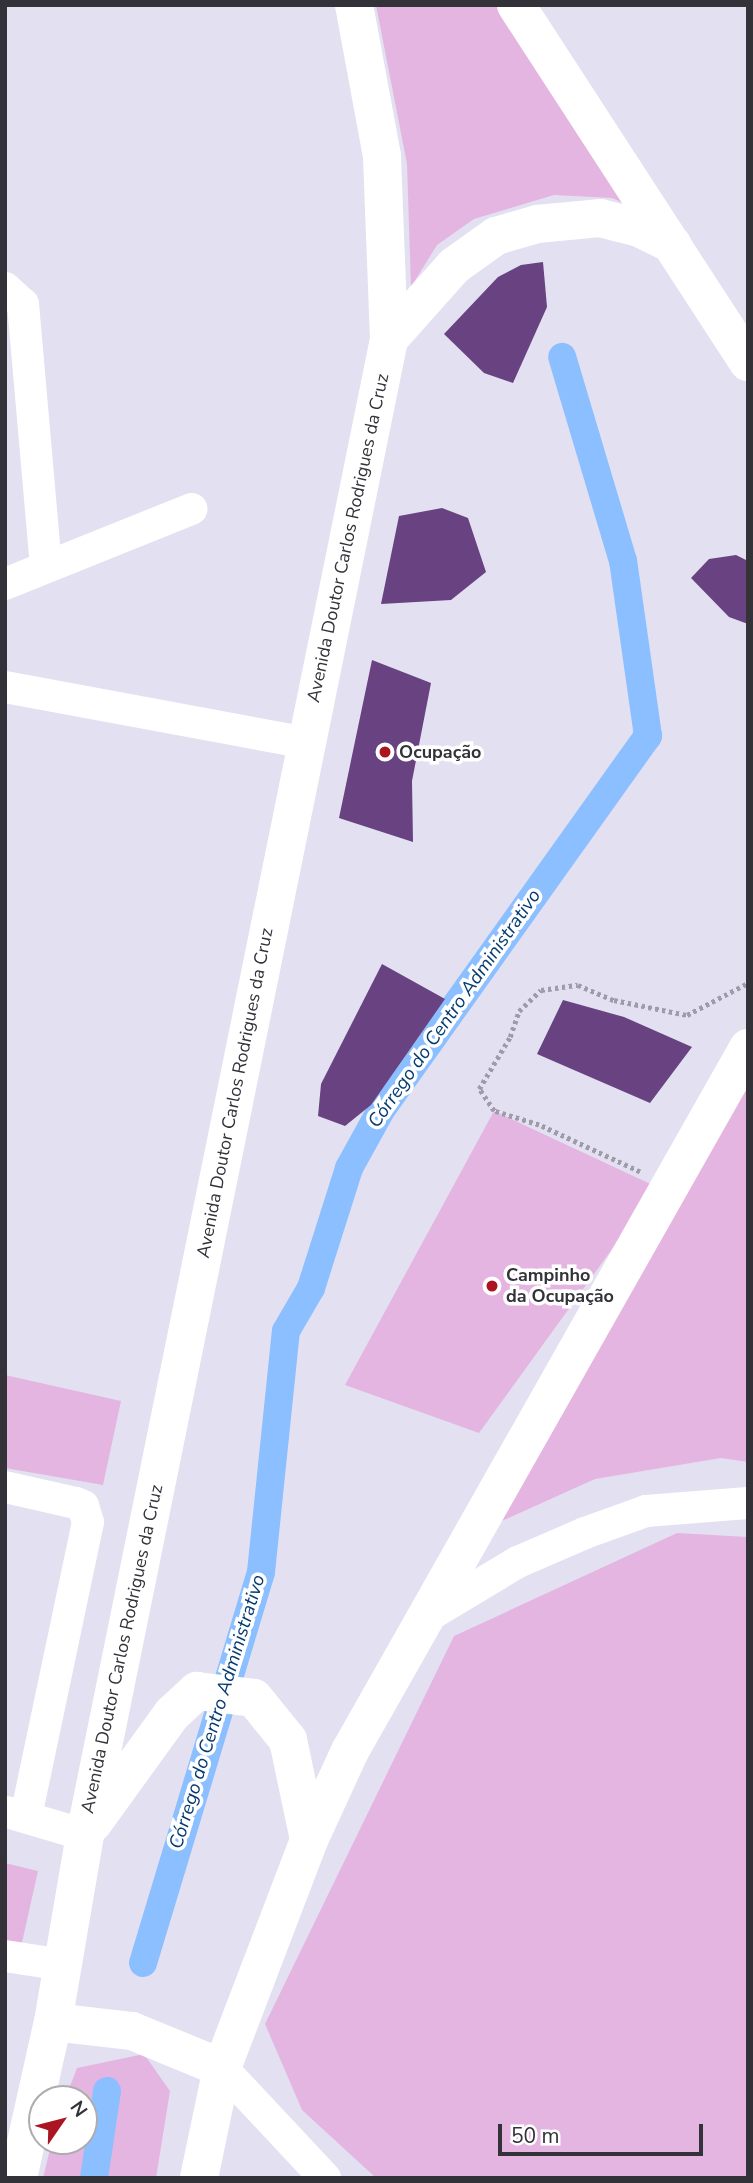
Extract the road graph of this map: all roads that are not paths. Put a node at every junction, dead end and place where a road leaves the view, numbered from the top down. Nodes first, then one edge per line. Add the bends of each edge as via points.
1 (354, 5) edge
2 (516, 5) edge
3 (672, 244) junction
4 (5, 288) edge
5 (388, 339) junction
6 (748, 362) edge
7 (191, 509) dead end
8 (46, 566) junction
9 (5, 584) edge
10 (5, 687) edge
11 (306, 743) junction
12 (748, 1048) edge
13 (5, 1488) edge
14 (748, 1503) edge
15 (422, 1620) junction
16 (16, 1814) edge
17 (85, 1835) junction
18 (309, 1840) junction
19 (5, 1956) edge
20 (62, 1965) junction
21 (53, 2022) junction
22 (222, 2068) junction
23 (18, 2178) edge
24 (199, 2178) edge
25 (325, 2178) edge

1 - 5 main road, Avenida Doutor Carlos Rodrigues da Cruz via 382,156
2 - 3 main road
3 - 5 main road via 600,218 537,224 496,236 454,266
3 - 6 main road
4 - 8 street via 23,304
5 - 11 main road, Avenida Doutor Carlos Rodrigues da Cruz
7 - 8 street
8 - 9 street
10 - 11 street
11 - 17 main road, Avenida Doutor Carlos Rodrigues da Cruz
12 - 15 main road
13 - 16 street via 76,1503 83,1506 88,1522
14 - 15 street via 646,1511 585,1532 517,1562
15 - 18 main road via 350,1751
16 - 17 street
17 - 18 main road via 172,1714 197,1691 254,1698 288,1740
17 - 20 main road, Avenida Doutor Carlos Rodrigues da Cruz
18 - 22 main road
19 - 20 street
20 - 21 main road, Avenida Doutor Carlos Rodrigues da Cruz
21 - 22 main road via 132,2031
21 - 23 main road, Avenida Doutor Carlos Rodrigues da Cruz
22 - 24 main road
22 - 25 street

